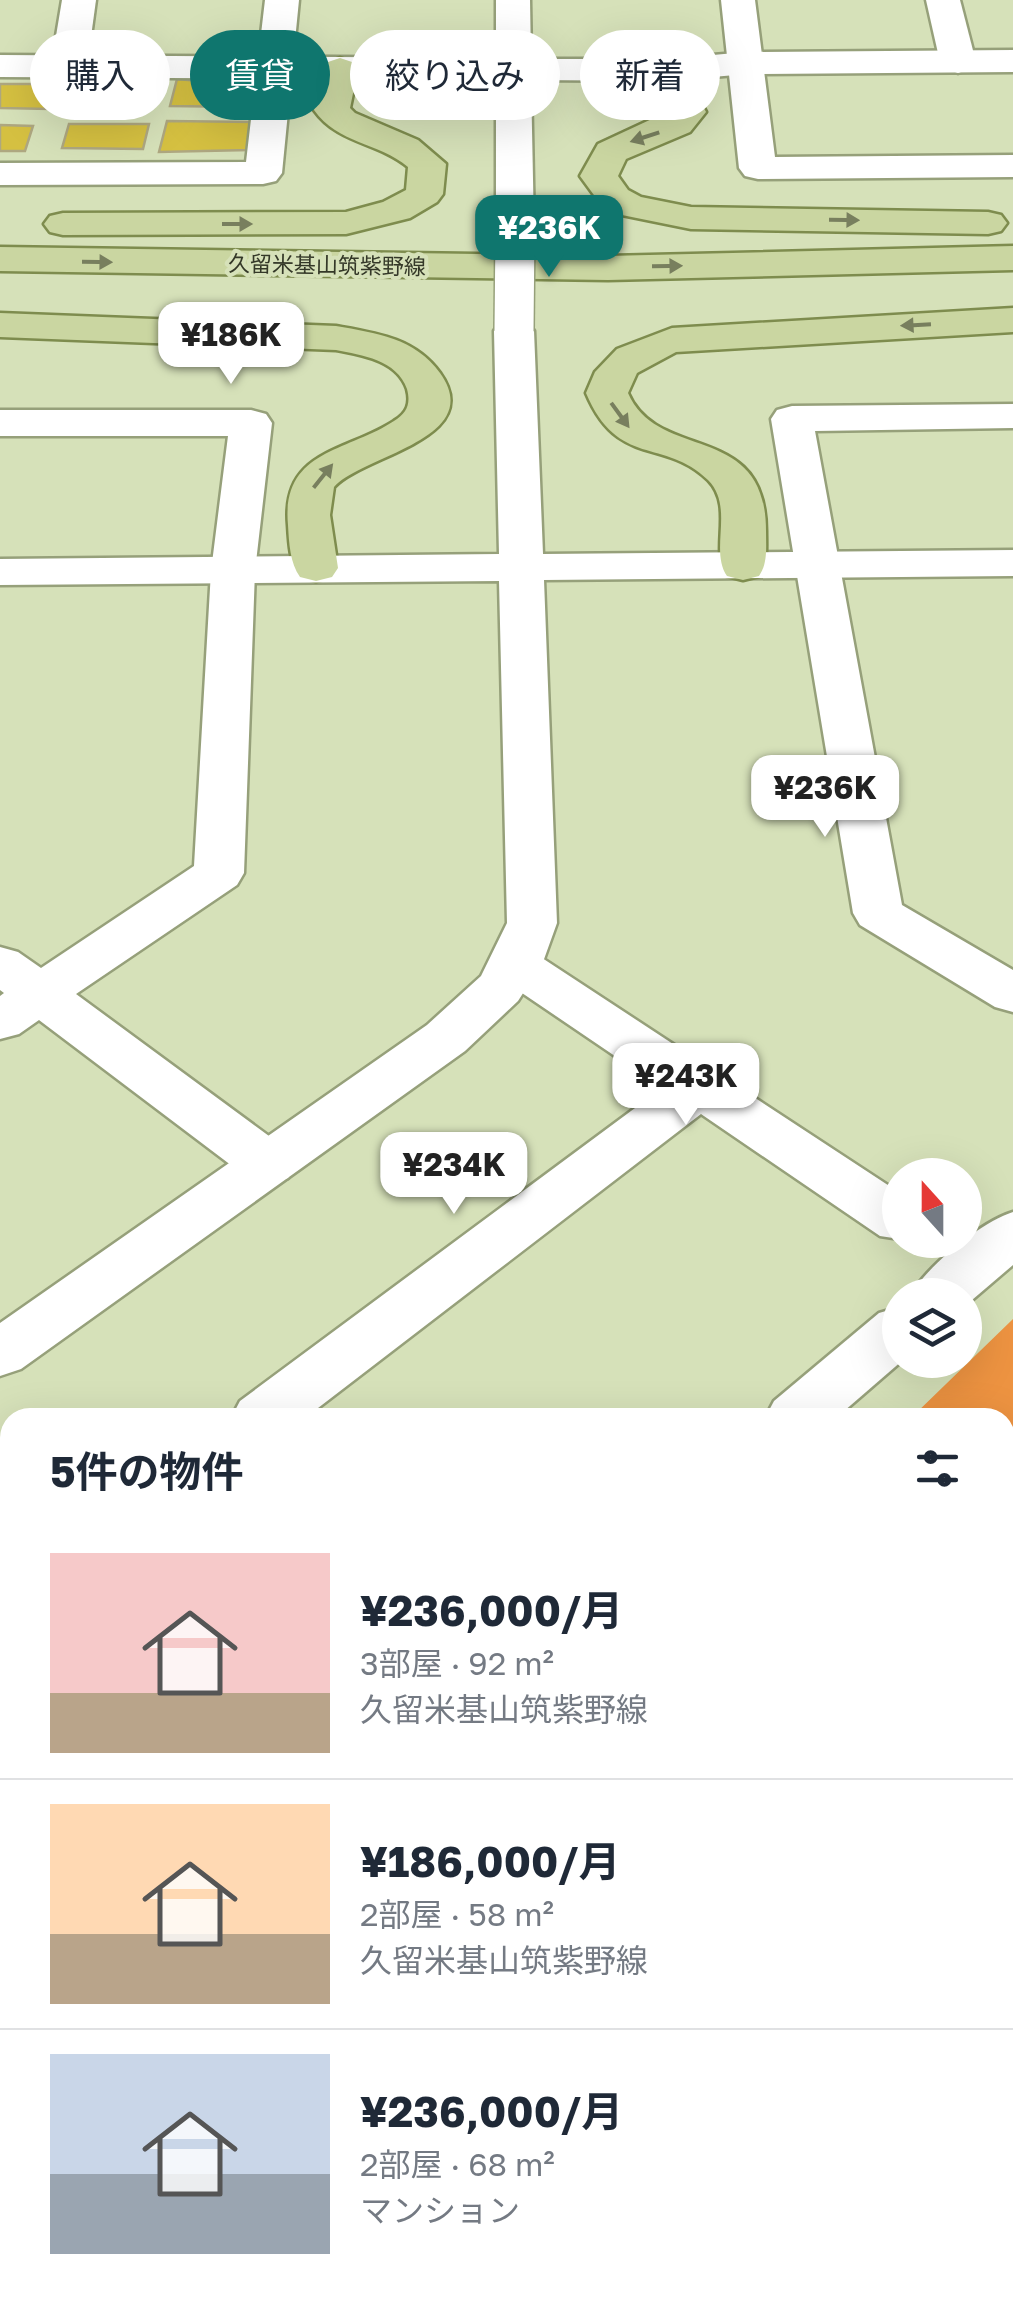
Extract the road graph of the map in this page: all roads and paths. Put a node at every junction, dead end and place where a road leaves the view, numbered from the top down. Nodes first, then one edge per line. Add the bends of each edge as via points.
1 (78, 0) edge
2 (282, 0) edge
3 (513, 0) edge
4 (738, 0) edge
5 (943, 0) edge
6 (74, 30) edge
7 (278, 30) edge
8 (514, 30) edge
9 (1013, 61) edge
10 (958, 62) junction
11 (746, 63) junction
12 (720, 65) edge
13 (0, 66) edge
14 (30, 66) edge
15 (330, 69) edge
16 (340, 69) junction
17 (350, 69) edge
18 (268, 120) edge
19 (515, 120) edge
20 (681, 120) edge
21 (1013, 166) edge
22 (0, 174) edge
23 (1013, 223) edge
24 (0, 224) edge
25 (1013, 258) edge
26 (0, 259) edge
27 (1013, 286) edge
28 (0, 287) edge
29 (1013, 320) edge
30 (0, 325) edge
31 (1013, 416) edge
32 (0, 423) edge
33 (1013, 563) edge
34 (818, 565) junction
35 (743, 566) junction
36 (316, 568) junction
37 (521, 568) junction
38 (233, 571) junction
39 (0, 572) edge
40 (0, 964) edge
41 (518, 966) junction
42 (1013, 994) edge
43 (21, 1008) edge
44 (700, 1086) junction
45 (268, 1164) junction
46 (882, 1209) edge
47 (882, 1344) edge
48 (0, 1353) edge
49 (274, 1408) edge
50 (807, 1408) edge

1 - 6 street
2 - 7 street
3 - 8 street
4 - 11 street
5 - 10 street
9 - 10 street
10 - 11 street
11 - 12 street
11 - 21 street via 758,168
13 - 14 street
15 - 16 street
16 - 17 street
24 -> 16 main road via 346,223 411,205 424,194 427,164 411,150 341,121 332,110
18 - 22 street via 263,172
19 - 37 street, bridge
20 -> 23 main road via 610,152 599,176 615,198 690,218
26 -> 25 main road, 久留米基山筑紫野線 via 608,268
27 - 28 main road, 久留米基山筑紫野線 via 614,295
29 -> 35 main road via 672,340 623,362 607,394 628,428 686,448 738,490
36 -> 30 main road via 308,507 314,482 333,464 420,422 430,406 429,386 406,358 336,338
31 - 34 street via 792,419
32 - 38 street via 251,422
33 - 34 street
34 - 35 street
34 - 42 street via 878,913
35 - 37 street
36 - 37 street
36 - 38 street
37 - 41 street via 532,923
38 - 39 street
38 - 43 street via 219,873
40 - 43 street
41 - 44 street
41 - 45 street via 446,1038
43 - 45 street
44 - 46 street
44 - 49 street
45 - 48 street
47 - 50 street

